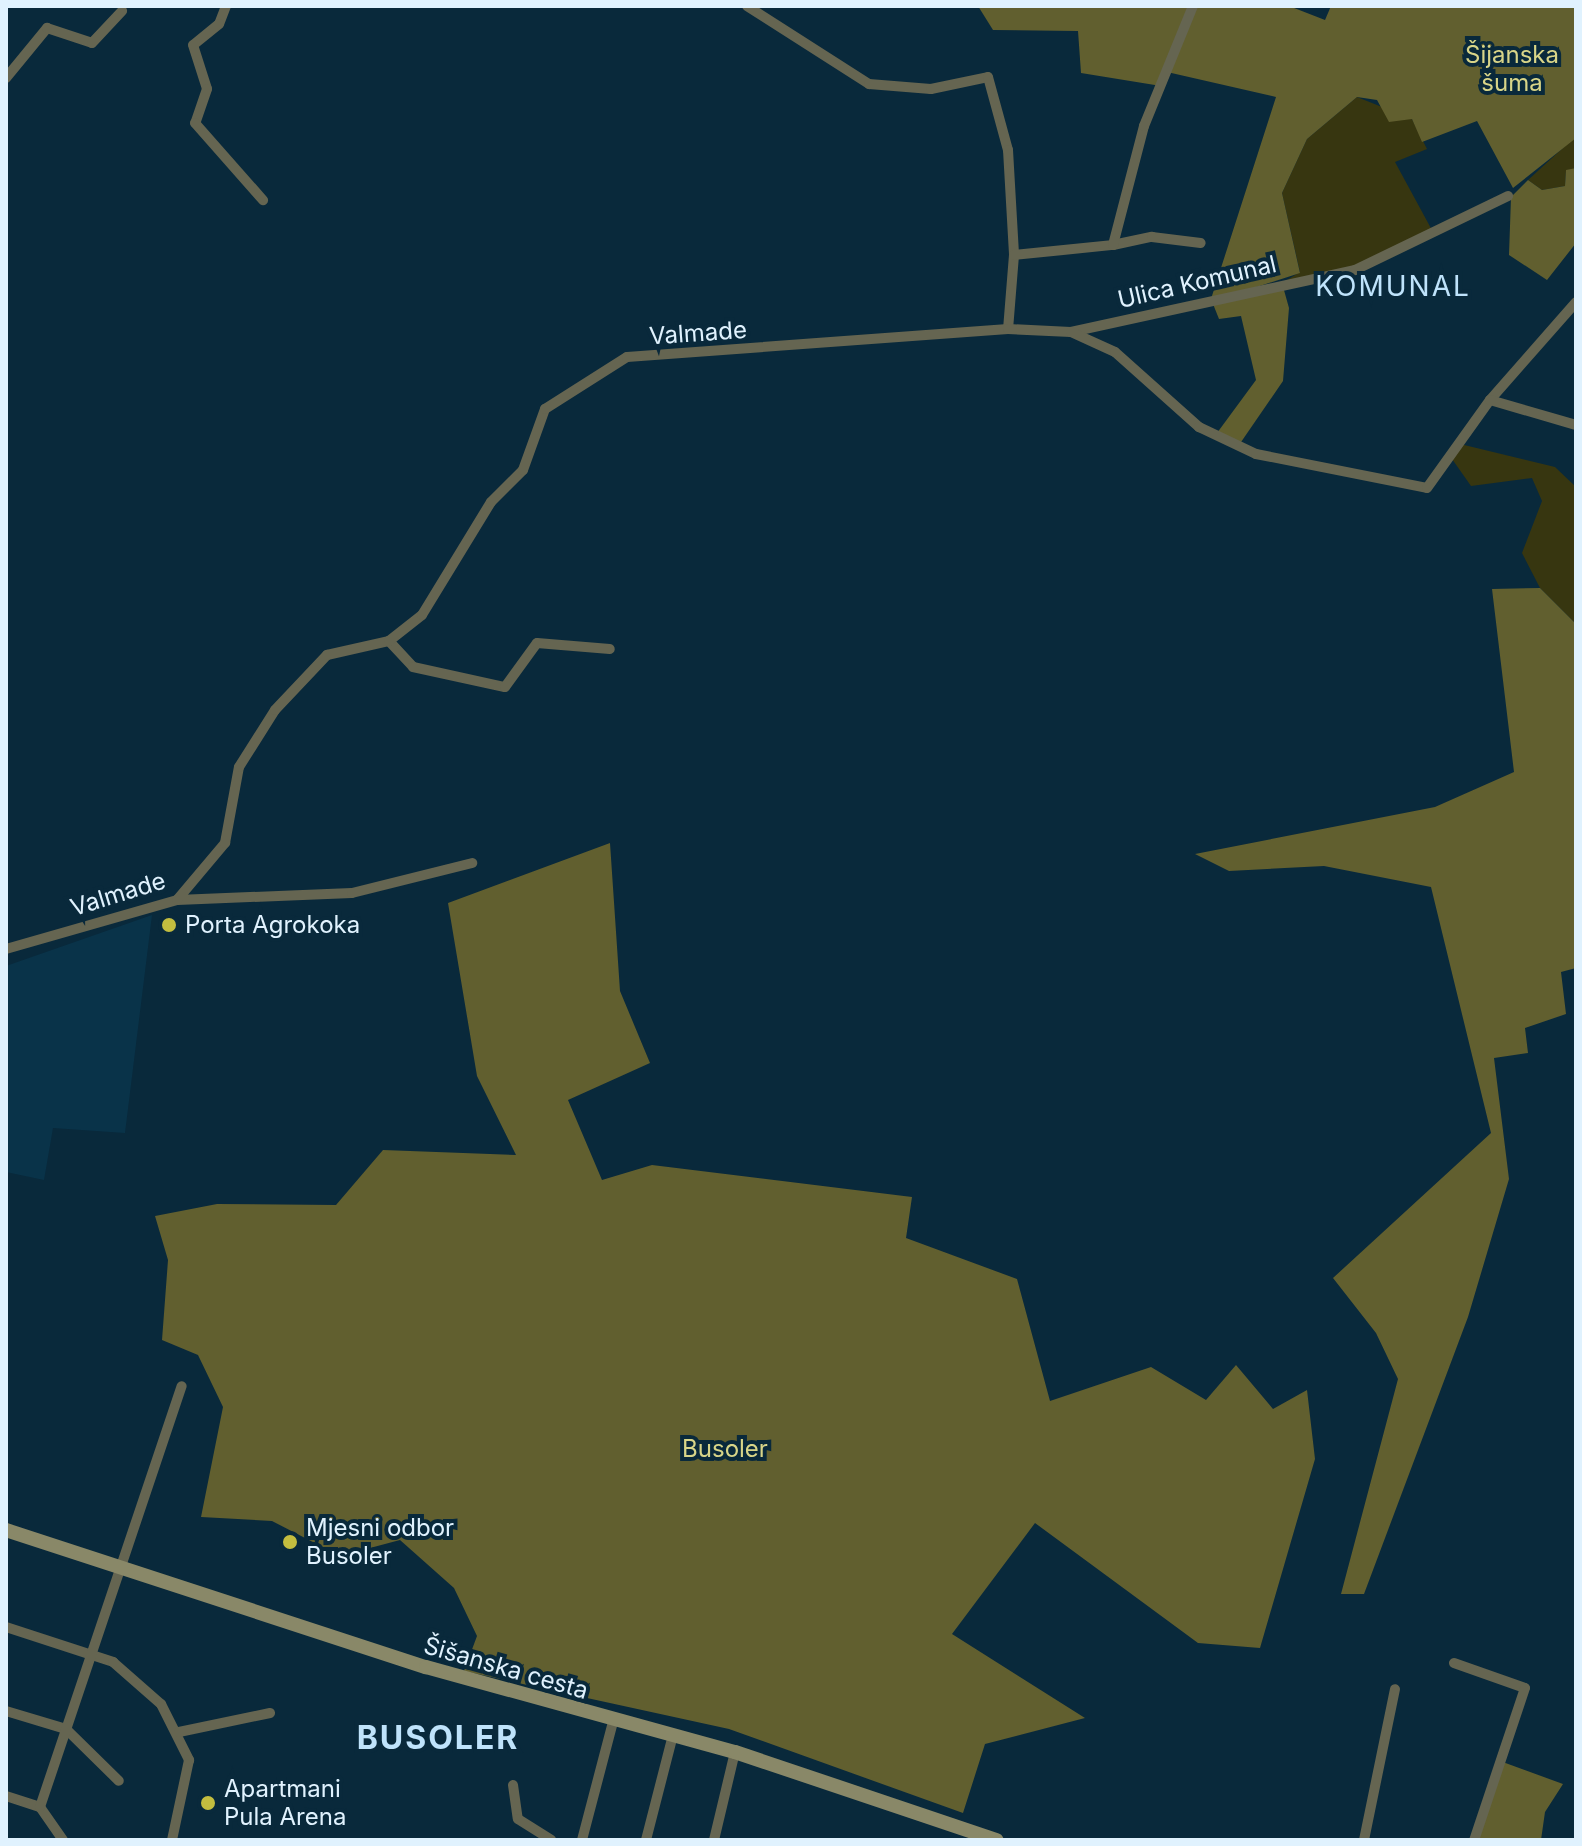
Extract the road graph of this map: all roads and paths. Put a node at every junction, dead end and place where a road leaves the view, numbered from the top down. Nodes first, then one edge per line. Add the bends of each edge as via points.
1 (226, 6) edge
2 (747, 6) edge
3 (1193, 6) edge
4 (122, 11) dead end
5 (6, 78) edge
6 (1508, 196) dead end
7 (263, 200) dead end
8 (1201, 243) dead end
9 (1113, 245) junction
10 (1014, 255) junction
11 (1576, 302) edge
12 (1008, 329) junction
13 (1071, 332) junction
14 (1490, 400) junction
15 (1576, 425) edge
16 (389, 641) junction
17 (610, 649) dead end
18 (472, 863) dead end
19 (177, 900) junction
20 (6, 949) edge
21 (182, 1386) dead end
22 (6, 1530) edge
23 (118, 1567) junction
24 (6, 1627) edge
25 (90, 1654) junction
26 (1454, 1663) dead end
27 (1395, 1689) dead end
28 (6, 1711) edge
29 (270, 1713) dead end
30 (613, 1722) junction
31 (66, 1729) junction
32 (179, 1732) junction
33 (673, 1735) junction
34 (735, 1752) junction
35 (119, 1781) dead end
36 (513, 1785) dead end
37 (6, 1796) edge
38 (40, 1807) junction
39 (63, 1840) edge
40 (172, 1840) edge
41 (551, 1840) edge
42 (582, 1840) edge
43 (646, 1840) edge
44 (714, 1840) edge
45 (997, 1840) edge
46 (1364, 1840) edge
47 (1474, 1840) edge

1 - 7 street via 219,24 193,45 207,89 195,123
2 - 10 street via 869,84 931,89 988,77 1008,150
3 - 9 street via 1144,126
4 - 5 street via 92,43 47,28
6 - 13 street, Ulica Komunal via 1355,270
8 - 9 street via 1152,237
9 - 10 street
10 - 12 street
11 - 14 street, Ulica Komunal
12 - 13 street, Ulica Komunal
12 - 16 street, Valmade via 627,357 545,409 516,480 491,502 422,615
13 - 14 street, Ulica Komunal via 1115,352 1199,427 1256,454 1340,474 1427,488
14 - 15 street
16 - 17 street via 413,667 505,687 537,643
16 - 19 street, Valmade via 327,655 275,710 239,767 225,843
18 - 19 street via 352,893
19 - 20 street, Valmade
21 - 23 street
22 - 23 main road, Šišanska cesta
23 - 25 street
23 - 30 main road, Šišanska cesta
24 - 25 street
25 - 31 street
25 - 32 street via 137,1677
26 - 47 street via 1525,1688
27 - 46 street
28 - 31 street
29 - 32 street
30 - 33 main road, Šišanska cesta
30 - 42 street
31 - 35 street
31 - 38 street
32 - 40 street via 190,1774
33 - 34 main road, Šišanska cesta
33 - 43 street
34 - 44 street
34 - 45 main road, Šišanska cesta
36 - 41 street via 518,1819
37 - 38 street
38 - 39 street

